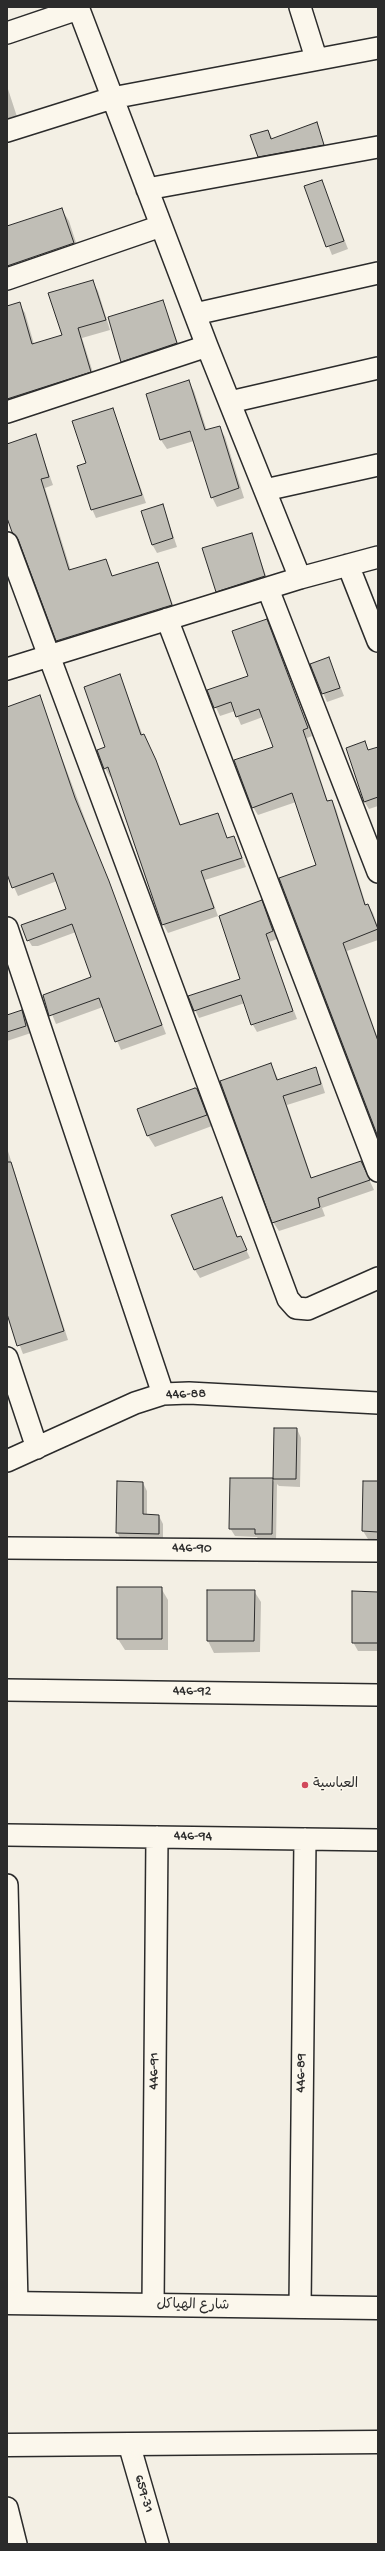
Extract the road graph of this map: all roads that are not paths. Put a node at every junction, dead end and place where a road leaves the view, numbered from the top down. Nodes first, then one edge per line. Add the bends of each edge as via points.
1 (300, 7) edge
2 (78, 8) edge
3 (7, 33) edge
4 (378, 48) edge
5 (316, 58) junction
6 (112, 98) junction
7 (7, 131) edge
8 (378, 148) edge
9 (147, 189) junction
10 (161, 226) junction
11 (378, 273) edge
12 (7, 279) edge
13 (195, 314) junction
14 (207, 346) junction
15 (378, 368) edge
16 (230, 402) junction
17 (7, 412) edge
18 (378, 465) edge
19 (265, 490) junction
20 (7, 543) edge
21 (378, 557) edge
22 (348, 565) junction
23 (300, 578) junction
24 (268, 589) junction
25 (167, 619) junction
26 (378, 641) edge
27 (49, 656) junction
28 (7, 669) edge
29 (378, 872) edge
30 (7, 928) edge
31 (378, 1171) edge
32 (378, 1278) edge
33 (7, 1358) edge
34 (163, 1394) junction
35 (378, 1403) edge
36 (37, 1448) junction
37 (7, 1461) edge
38 (7, 1548) edge
39 (378, 1551) edge
40 (7, 1690) edge
41 (378, 1695) edge
42 (7, 1835) edge
43 (157, 1837) junction
44 (304, 1839) junction
45 (378, 1840) edge
46 (7, 1885) edge
47 (12, 2303) edge
48 (153, 2305) junction
49 (300, 2307) junction
50 (378, 2308) edge
51 (378, 2442) edge
52 (129, 2444) junction
53 (7, 2445) edge
54 (7, 2508) edge
55 (16, 2544) edge
56 (158, 2544) edge

1 - 5 street
2 - 3 street
2 - 6 street
4 - 5 street
5 - 6 street
6 - 7 street
6 - 9 street
8 - 9 street
9 - 10 street
10 - 12 street
10 - 13 street
11 - 13 street
13 - 14 street
14 - 16 street
14 - 17 street
15 - 16 street
16 - 19 street
18 - 19 street
19 - 23 street
20 - 27 street
21 - 22 street
22 - 23 street
22 - 26 street
23 - 24 street
24 - 25 street
24 - 29 street
25 - 27 street
25 - 31 street
27 - 28 street
27 - 32 street via 288,1299 296,1308 308,1309
30 - 34 street
33 - 36 street
34 - 35 street, 446-88 via 189,1393
34 - 36 street, 446-88 via 135,1403
36 - 37 street, 446-88
38 - 39 street, 446-90
40 - 41 street, 446-92
42 - 43 street, 446-94
43 - 44 street, 446-94
43 - 48 street, 446-91
44 - 45 street, 446-94
44 - 49 street, 446-89
46 - 47 street
47 - 48 street, شارع الهياكل
48 - 49 street, شارع الهياكل
49 - 50 street, شارع الهياكل
51 - 52 street
52 - 53 street
52 - 56 street, 659-31
54 - 55 street

